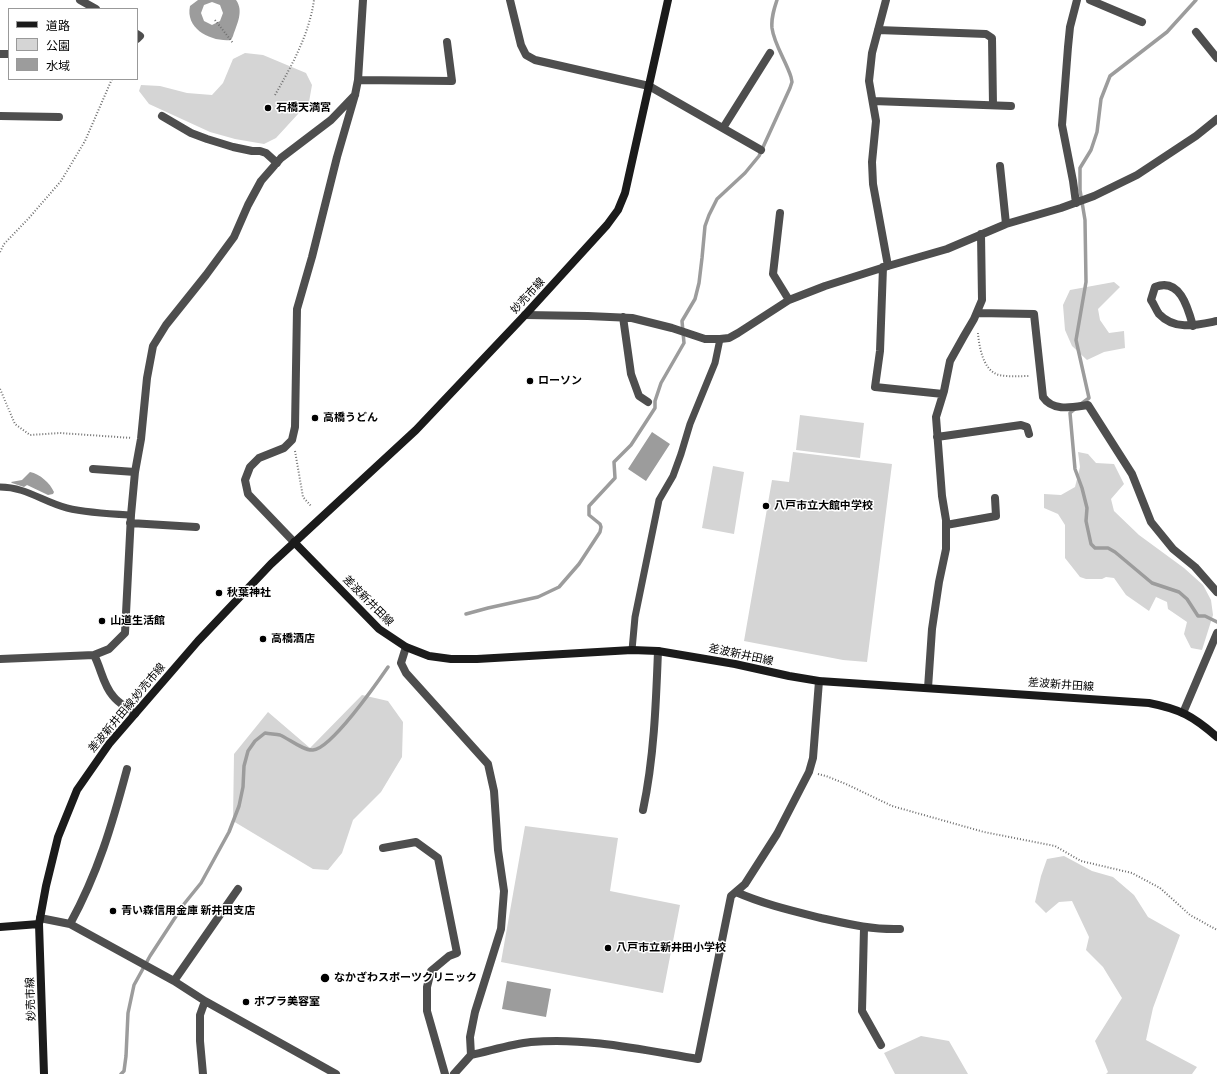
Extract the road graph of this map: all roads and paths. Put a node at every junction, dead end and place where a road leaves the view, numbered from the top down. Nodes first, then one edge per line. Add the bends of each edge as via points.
1 (80, 0) edge
2 (314, 0) edge
3 (510, 0) edge
4 (668, 0) edge
5 (886, 0) edge
6 (1078, 0) edge
7 (1090, 0) edge
8 (361, 1) edge
9 (94, 6) edge
10 (215, 20) dead end
11 (1142, 22) dead end
12 (878, 30) junction
13 (1196, 32) dead end
14 (447, 42) dead end
15 (233, 43) dead end
16 (770, 53) dead end
17 (1217, 58) edge
18 (112, 80) edge
19 (358, 80) junction
20 (649, 86) junction
21 (275, 95) dead end
22 (355, 95) junction
23 (873, 102) junction
24 (993, 105) junction
25 (1011, 106) dead end
26 (0, 116) edge
27 (162, 116) dead end
28 (59, 117) dead end
29 (1217, 119) edge
30 (723, 128) junction
31 (761, 150) dead end
32 (277, 163) junction
33 (1000, 166) dead end
34 (1076, 203) junction
35 (780, 213) dead end
36 (1006, 224) junction
37 (981, 234) junction
38 (0, 252) edge
39 (886, 266) junction
40 (789, 300) junction
41 (977, 313) junction
42 (525, 316) junction
43 (623, 317) junction
44 (1217, 321) edge
45 (1193, 326) junction
46 (978, 332) dead end
47 (720, 340) junction
48 (1040, 376) junction
49 (0, 389) edge
50 (943, 394) junction
51 (648, 402) dead end
52 (1029, 434) dead end
53 (937, 437) junction
54 (141, 439) junction
55 (292, 440) junction
56 (93, 469) dead end
57 (135, 472) junction
58 (0, 487) edge
59 (996, 498) dead end
60 (311, 506) dead end
61 (130, 519) junction
62 (946, 525) junction
63 (196, 527) dead end
64 (294, 542) junction
65 (1217, 592) edge
66 (1217, 633) edge
67 (406, 648) junction
68 (632, 650) junction
69 (658, 651) junction
70 (94, 655) junction
71 (0, 659) edge
72 (819, 681) junction
73 (928, 688) junction
74 (1183, 713) junction
75 (135, 714) junction
76 (1217, 737) edge
77 (127, 769) dead end
78 (809, 772) junction
79 (643, 810) dead end
80 (384, 848) dead end
81 (238, 889) dead end
82 (736, 892) junction
83 (40, 921) junction
84 (70, 924) junction
85 (0, 927) edge
86 (864, 928) junction
87 (900, 929) dead end
88 (1217, 930) edge
89 (174, 981) junction
90 (205, 1001) junction
91 (881, 1045) dead end
92 (471, 1055) junction
93 (44, 1074) edge
94 (203, 1074) edge
95 (336, 1074) edge
96 (445, 1074) edge
97 (454, 1074) edge

1 - 9 street
2 - 21 path via 300,48
3 - 20 street via 521,45 526,55 535,60
4 - 20 main road, 妙売市線
5 - 12 street
6 - 34 street via 1070,27 1062,125
7 - 11 street
8 - 19 street
10 - 15 path
12 - 23 street via 869,81
12 - 24 street via 986,34 992,38
13 - 17 street
14 - 19 street via 452,81
16 - 30 street
18 - 38 path via 85,142 61,181 4,244
19 - 22 street
20 - 30 street
20 - 42 main road, 妙売市線 via 625,193 618,210
22 - 32 street via 331,120
22 - 55 street via 297,309 295,426
23 - 24 street
23 - 39 street via 876,121 872,162 873,184
24 - 25 street
26 - 28 street
27 - 32 street via 207,140 260,151
29 - 34 street via 1137,175
30 - 31 street
32 - 54 street via 261,181 234,237 166,325 153,346
33 - 36 street
34 - 36 street
35 - 40 street via 773,274
36 - 37 street
37 - 39 street via 947,249
37 - 41 street via 982,300
39 - 40 street
39 - 50 street via 875,387
40 - 47 street via 738,333
41 - 48 street via 1034,314
41 - 50 street via 950,361
42 - 43 street
42 - 64 main road, 妙売市線 via 416,430
43 - 47 street via 672,328 705,339
43 - 51 street via 631,374 639,396
44 - 45 street
45 - 45 street via 1171,323 1159,313 1151,300 1155,287 1163,284 1171,286 1181,295
46 - 48 path via 982,357 998,375
47 - 68 lane via 715,363 690,424 673,476 659,500 635,617
48 - 65 street via 1046,402 1063,408 1088,405 1132,474 1151,522 1173,550 1195,567
49 - 54 path via 15,424 30,435 60,433
50 - 53 street via 936,417
52 - 53 street via 1027,427 1020,425
53 - 62 street
54 - 57 street
55 - 60 path via 303,497
55 - 64 street via 284,448 258,458 250,467 245,480 248,494
56 - 57 street
57 - 61 street
58 - 61 lane via 21,489 67,508
59 - 62 street via 996,516
61 - 63 street
61 - 70 street via 125,633 110,649
62 - 73 street via 946,549 932,629
64 - 67 main road, 差波新井田線 via 380,629
64 - 75 main road, 差波新井田線;妙売市線 via 198,641
66 - 74 street
67 - 68 main road, 差波新井田線 via 429,656 458,659
67 - 92 street via 401,663 406,673 488,764 494,791 504,891 501,929 475,1012 470,1037
68 - 69 main road, 差波新井田線
69 - 72 main road, 差波新井田線
69 - 79 street via 652,758
70 - 71 street
70 - 75 street via 113,696
72 - 73 main road, 差波新井田線
72 - 78 street via 813,758
73 - 74 main road, 差波新井田線 via 1125,700 1163,706
74 - 76 main road, 差波新井田線
75 - 83 main road, 差波新井田線;妙売市線 via 109,744 77,790 58,837
77 - 84 street via 102,855
78 - 82 street via 777,834 745,884
78 - 88 path via 826,776 892,806 984,832 1055,846 1081,861 1132,873 1160,888 1190,915
80 - 96 street via 416,842 438,858 457,953 448,956 431,970 427,987 427,1011
81 - 89 street
82 - 86 street via 781,908
82 - 92 street via 731,896 698,1058 560,1040 529,1042
83 - 84 street
83 - 85 main road
83 - 93 main road, 妙売市線
84 - 89 street
86 - 87 street
86 - 91 street via 862,1011
89 - 90 street
90 - 94 street via 200,1015
90 - 95 street
92 - 97 street

